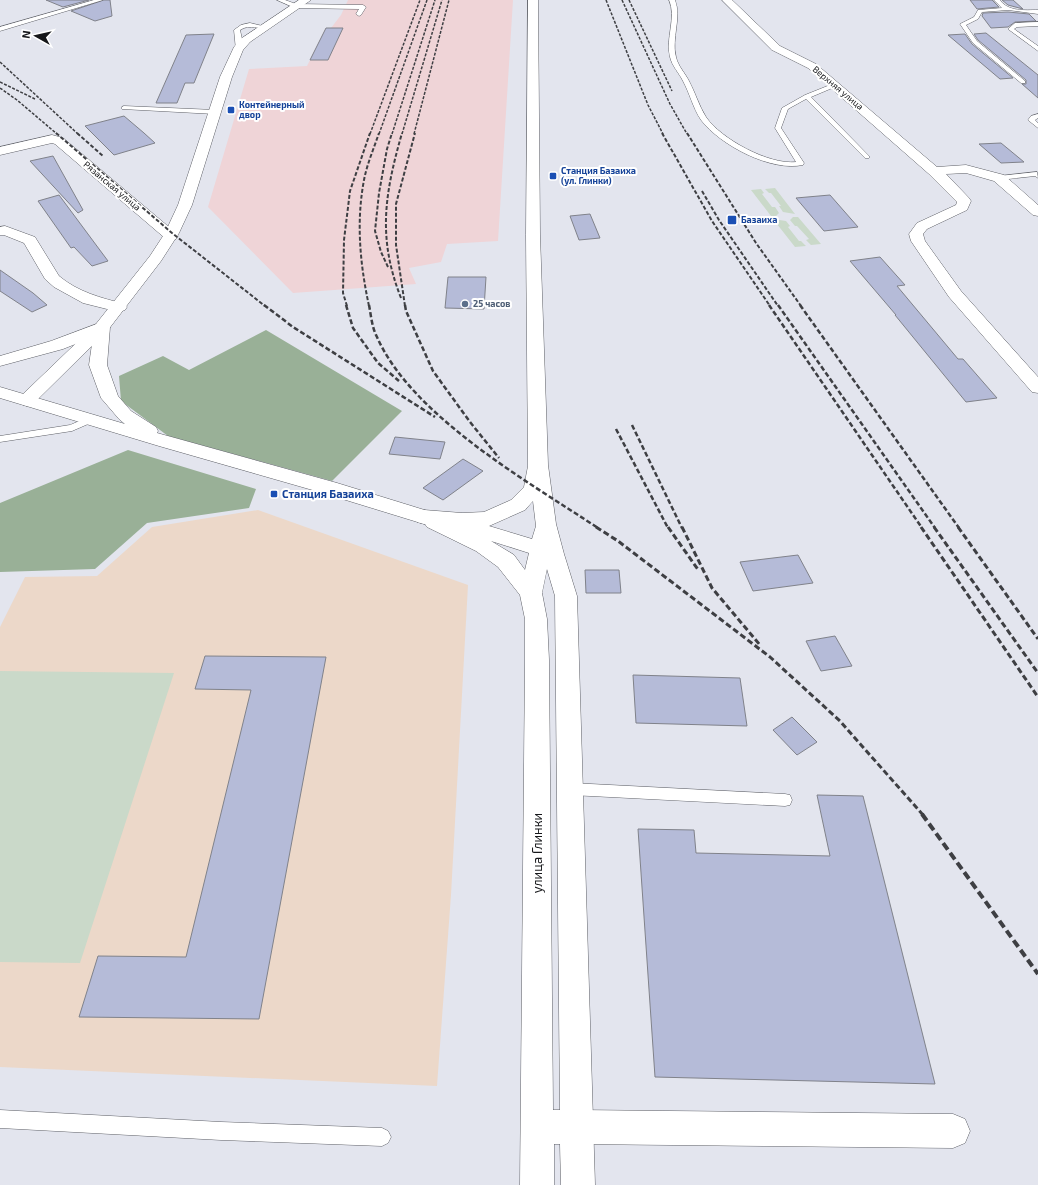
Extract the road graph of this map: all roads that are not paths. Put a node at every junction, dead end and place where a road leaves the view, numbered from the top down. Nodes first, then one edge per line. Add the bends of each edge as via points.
1 (100, 0) edge
2 (280, 0) edge
3 (306, 0) edge
4 (533, 0) edge
5 (672, 0) edge
6 (727, 0) edge
7 (997, 0) edge
8 (295, 6) junction
9 (1007, 9) junction
10 (1038, 12) edge
11 (359, 14) dead end
12 (1038, 24) edge
13 (264, 27) junction
14 (0, 29) edge
15 (1038, 49) edge
16 (238, 50) junction
17 (1023, 82) dead end
18 (835, 85) junction
19 (807, 96) junction
20 (124, 108) dead end
21 (216, 112) junction
22 (1038, 116) edge
23 (1038, 126) edge
24 (0, 151) edge
25 (867, 158) dead end
26 (934, 171) junction
27 (1038, 176) edge
28 (999, 178) junction
29 (1038, 212) edge
30 (2, 228) edge
31 (171, 236) junction
32 (119, 307) junction
33 (102, 327) junction
34 (0, 361) edge
35 (1038, 388) edge
36 (0, 392) edge
37 (27, 400) junction
38 (91, 419) junction
39 (0, 439) edge
40 (166, 442) junction
41 (538, 465) junction
42 (424, 517) junction
43 (546, 552) junction
44 (532, 593) junction
45 (571, 790) junction
46 (785, 800) dead end
47 (0, 1118) edge
48 (538, 1126) junction
49 (577, 1127) junction
50 (953, 1131) dead end
51 (382, 1137) dead end
52 (537, 1185) edge
53 (578, 1185) edge

1 - 14 lane
2 - 8 lane
3 - 8 main road
4 - 41 main road via 533,235
5 - 19 lane via 675,4 671,34 673,57 704,118 719,135 766,161 784,165 800,163 778,128 785,108
6 - 18 main road, Верхняя улица via 776,48 812,66
7 - 9 lane
8 - 11 lane via 363,7
8 - 13 main road
9 - 10 lane
9 - 17 lane via 980,11 976,18 963,24 975,42
12 - 15 lane via 1015,25 1011,29
13 - 16 main road via 246,40
13 - 16 lane via 249,24 237,30 240,39
16 - 21 main road via 226,77
18 - 19 lane
18 - 26 main road, Верхняя улица
19 - 25 lane
20 - 21 lane
21 - 31 main road via 185,205
22 - 23 lane via 1031,120
24 - 31 main road, Рязанская улица via 52,139 59,141
26 - 28 main road via 966,169
26 - 35 main road, Верхняя улица via 964,202 962,207 922,226 916,234 918,241 955,294
27 - 28 lane via 1037,174
28 - 29 main road
30 - 32 main road via 30,240 53,279 59,284 88,300
31 - 32 main road
32 - 33 main road
33 - 34 main road via 57,345
33 - 37 main road
33 - 40 main road via 98,365 110,398 125,415
36 - 37 main road
37 - 38 main road
38 - 39 lane via 72,428
38 - 40 main road
40 - 42 main road
41 - 42 main road via 533,489 518,505 487,520
41 - 43 main road via 546,524
42 - 43 main road via 505,537
42 - 44 main road via 483,546 506,561
43 - 44 main road, улица Глинки
43 - 45 main road via 566,596
44 - 48 main road, улица Глинки via 537,626
45 - 46 lane
45 - 49 main road
47 - 51 lane via 221,1131
48 - 49 main road
48 - 52 main road, улица Глинки
49 - 50 main road
49 - 53 main road

